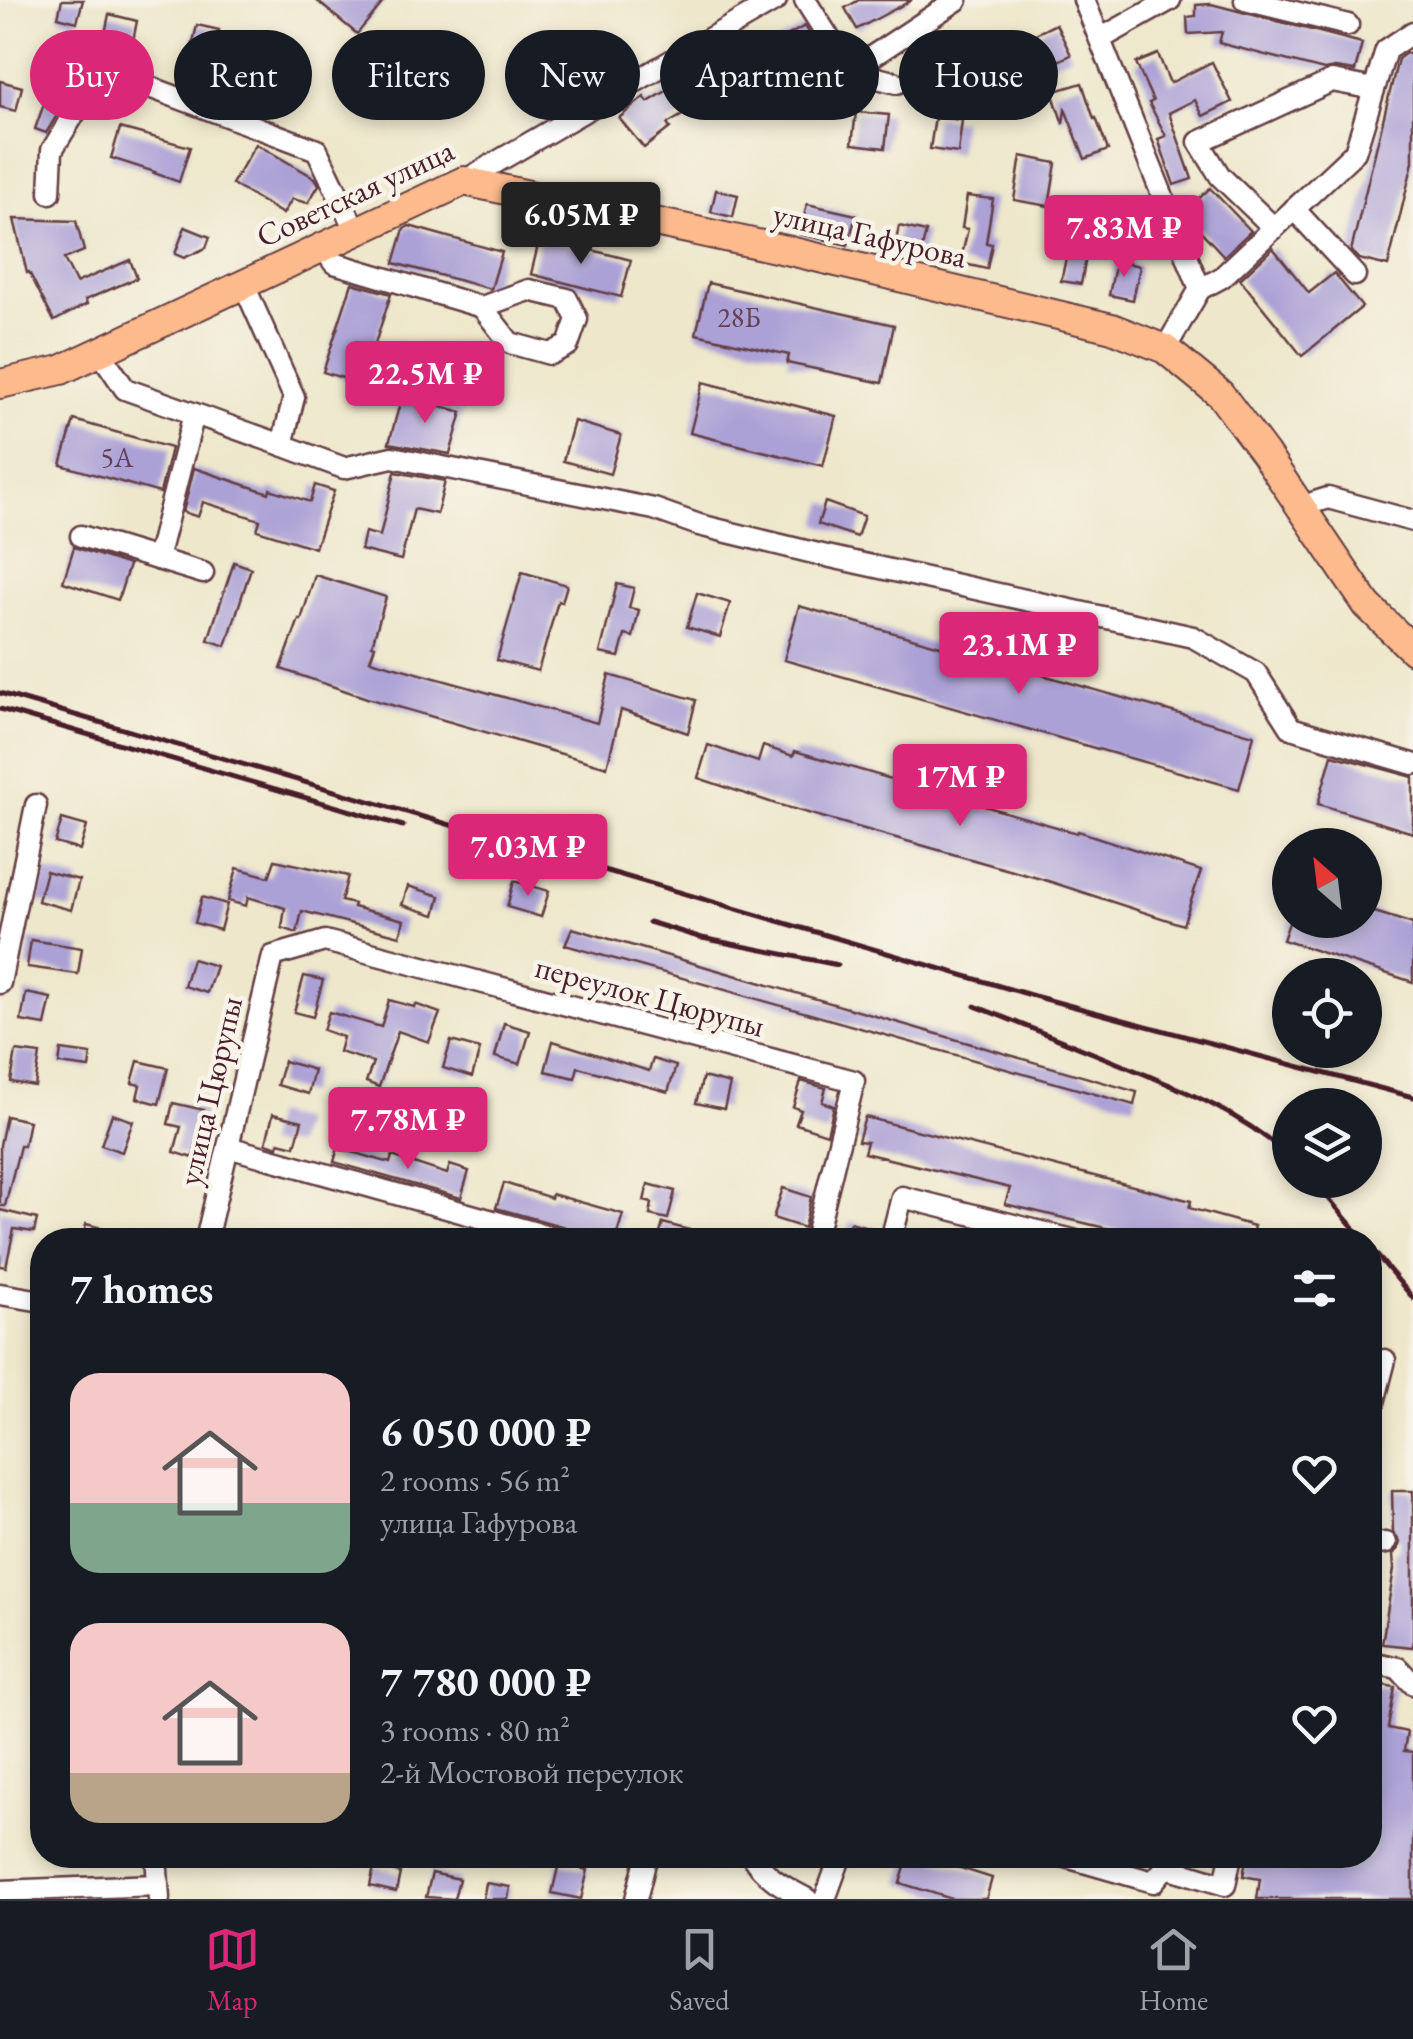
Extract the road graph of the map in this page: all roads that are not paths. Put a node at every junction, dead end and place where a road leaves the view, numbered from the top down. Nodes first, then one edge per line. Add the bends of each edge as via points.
1 (776, 0) edge
2 (806, 0) edge
3 (957, 0) edge
4 (1084, 0) edge
5 (1170, 0) edge
6 (1244, 0) edge
7 (1348, 24) dead end
8 (825, 30) edge
9 (1413, 32) edge
10 (1100, 39) junction
11 (879, 52) edge
12 (879, 78) edge
13 (897, 83) dead end
14 (154, 89) edge
15 (1374, 89) junction
16 (71, 120) edge
17 (464, 182) junction
18 (50, 193) dead end
19 (1294, 209) junction
20 (1274, 228) junction
21 (356, 232) junction
22 (324, 248) junction
23 (1355, 276) dead end
24 (244, 285) junction
25 (1200, 289) junction
26 (482, 307) dead end
27 (1165, 350) junction
28 (100, 352) junction
29 (0, 384) edge
30 (194, 414) junction
31 (282, 445) junction
32 (1300, 506) junction
33 (1413, 521) edge
34 (81, 536) dead end
35 (157, 559) junction
36 (203, 573) dead end
37 (1413, 650) edge
38 (1413, 764) edge
39 (36, 805) dead end
40 (273, 956) joint
41 (0, 983) edge
42 (228, 1147) junction
43 (985, 1218) junction
44 (209, 1228) edge
45 (518, 1228) edge
46 (819, 1228) edge
47 (895, 1228) edge
48 (982, 1228) edge
49 (1025, 1228) edge
50 (0, 1294) edge
51 (30, 1300) edge
52 (1385, 1360) dead end
53 (1382, 1372) edge
54 (1382, 1665) edge
55 (1413, 1684) edge
56 (644, 1868) edge
57 (760, 1868) edge
58 (836, 1868) edge
59 (1104, 1868) edge
60 (1162, 1868) edge
61 (1185, 1868) edge
62 (1229, 1868) edge
63 (0, 1891) edge
64 (158, 1892) edge
65 (636, 1899) edge
66 (807, 1899) edge
67 (825, 1899) edge

1 - 17 street, Советская улица
2 - 8 street
3 - 11 street
4 - 10 street
5 - 10 street
6 - 7 street
9 - 15 street via 1386,50
10 - 25 street
12 - 13 street
14 - 21 street via 317,150
15 - 19 street via 1355,152
15 - 20 street via 1332,82 1199,142 1220,176
16 - 18 street via 52,150
17 - 21 main road, Советская улица
17 - 27 main road, улица Гафурова via 1112,328
19 - 20 street
19 - 23 street
20 - 25 street
21 - 22 main road, Советская улица
22 - 24 main road, Советская улица
22 - 26 street via 334,264
24 - 28 main road, Советская улица
24 - 31 street via 294,397
25 - 27 street
27 - 32 main road, улица Гафурова via 1220,394
28 - 29 main road, Советская улица via 62,370
28 - 30 street via 124,389
30 - 31 street
30 - 35 street
31 - 38 street via 344,468 392,456 654,509 822,555 1193,637 1256,673 1290,728
32 - 33 street via 1328,498
32 - 37 main road, улица Гафурова via 1367,605
34 - 35 street
35 - 36 street
39 - 41 street
40 - 42 street, улица Цюрупы
40 - 46 street, переулок Цюрупы via 325,941 854,1081
42 - 44 street, улица Цюрупы
42 - 45 street
43 - 47 street via 902,1197
43 - 48 street
43 - 49 street
50 - 51 street
52 - 53 street
54 - 55 street via 1398,1668
56 - 65 street
57 - 66 street
58 - 67 street
59 - 60 street via 1153,1882
61 - 62 street via 1225,1884
63 - 64 street

